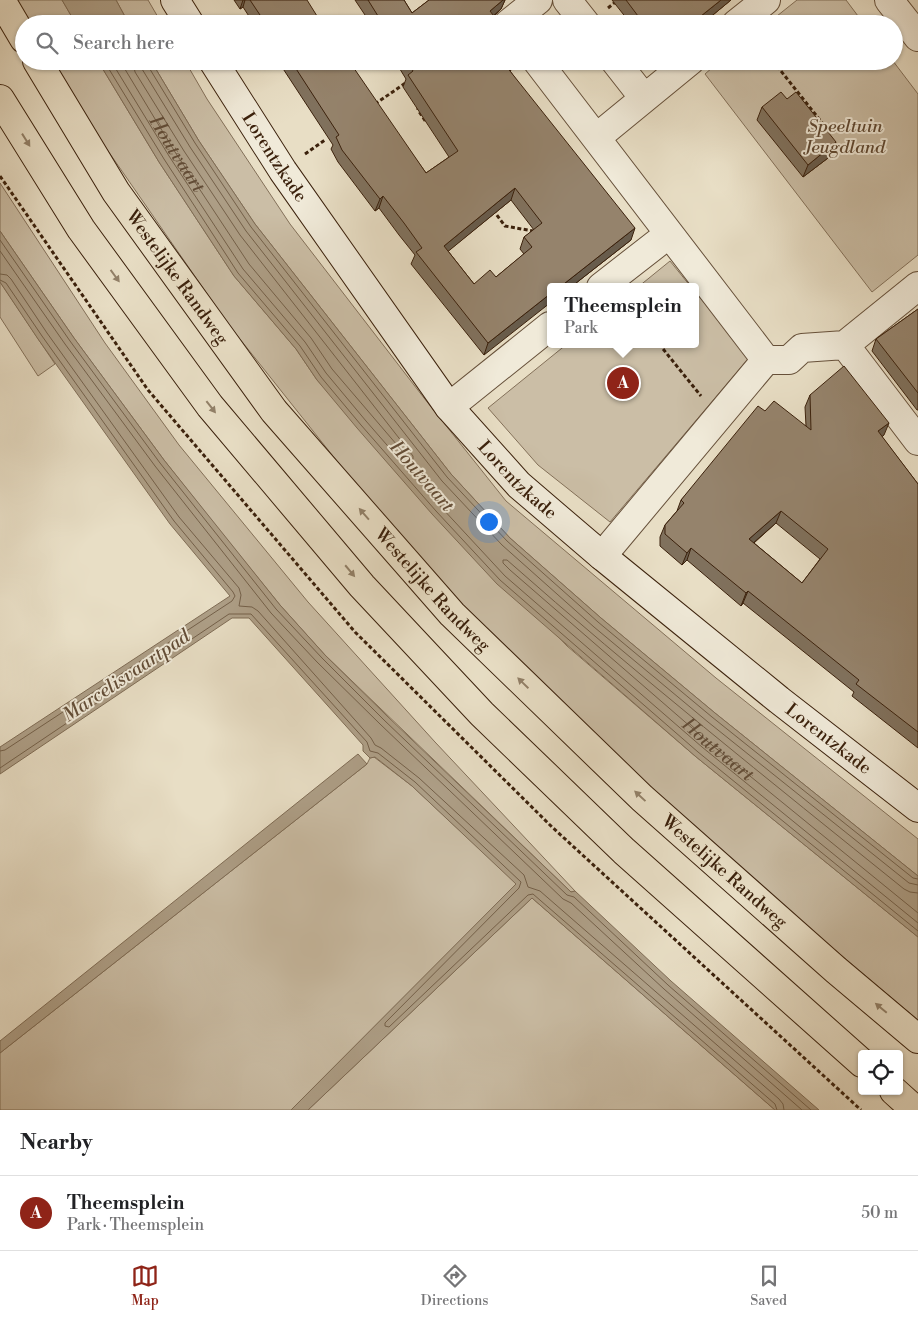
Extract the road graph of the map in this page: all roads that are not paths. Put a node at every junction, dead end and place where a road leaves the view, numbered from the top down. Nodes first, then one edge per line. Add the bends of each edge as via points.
1 (0, 0) edge
2 (175, 0) edge
3 (538, 0) edge
4 (567, 0) edge
5 (766, 0) edge
6 (184, 15) edge
7 (519, 15) edge
8 (579, 15) edge
9 (747, 15) edge
10 (15, 24) edge
11 (42, 70) edge
12 (219, 70) edge
13 (544, 70) edge
14 (622, 70) edge
15 (679, 70) edge
16 (644, 98) junction
17 (0, 99) edge
18 (596, 138) junction
19 (669, 234) junction
20 (606, 283) edge
21 (918, 286) edge
22 (547, 328) edge
23 (845, 346) junction
24 (766, 360) junction
25 (449, 407) junction
26 (918, 441) edge
27 (602, 556) junction
28 (918, 808) edge
29 (918, 1039) edge
30 (858, 1059) edge
31 (898, 1095) edge
32 (915, 1110) edge

1 - 10 main road
2 - 6 street
3 - 7 street
4 - 8 street
5 - 9 street
29 -> 11 main road, Westelijke Randweg via 642,798 452,614 274,410 116,192
12 - 25 street, Lorentzkade via 282,171
13 - 18 street
14 - 16 street
15 - 16 street
16 - 18 street
17 -> 30 main road via 81,229 210,406 362,586 482,714 624,851
18 - 19 street
19 - 20 street
19 - 24 street
21 - 23 street
22 - 25 street
23 - 24 street via 802,348 789,360
23 - 26 street
24 - 27 street
25 - 27 street, Lorentzkade via 518,485
27 - 28 street, Lorentzkade
31 - 32 main road

